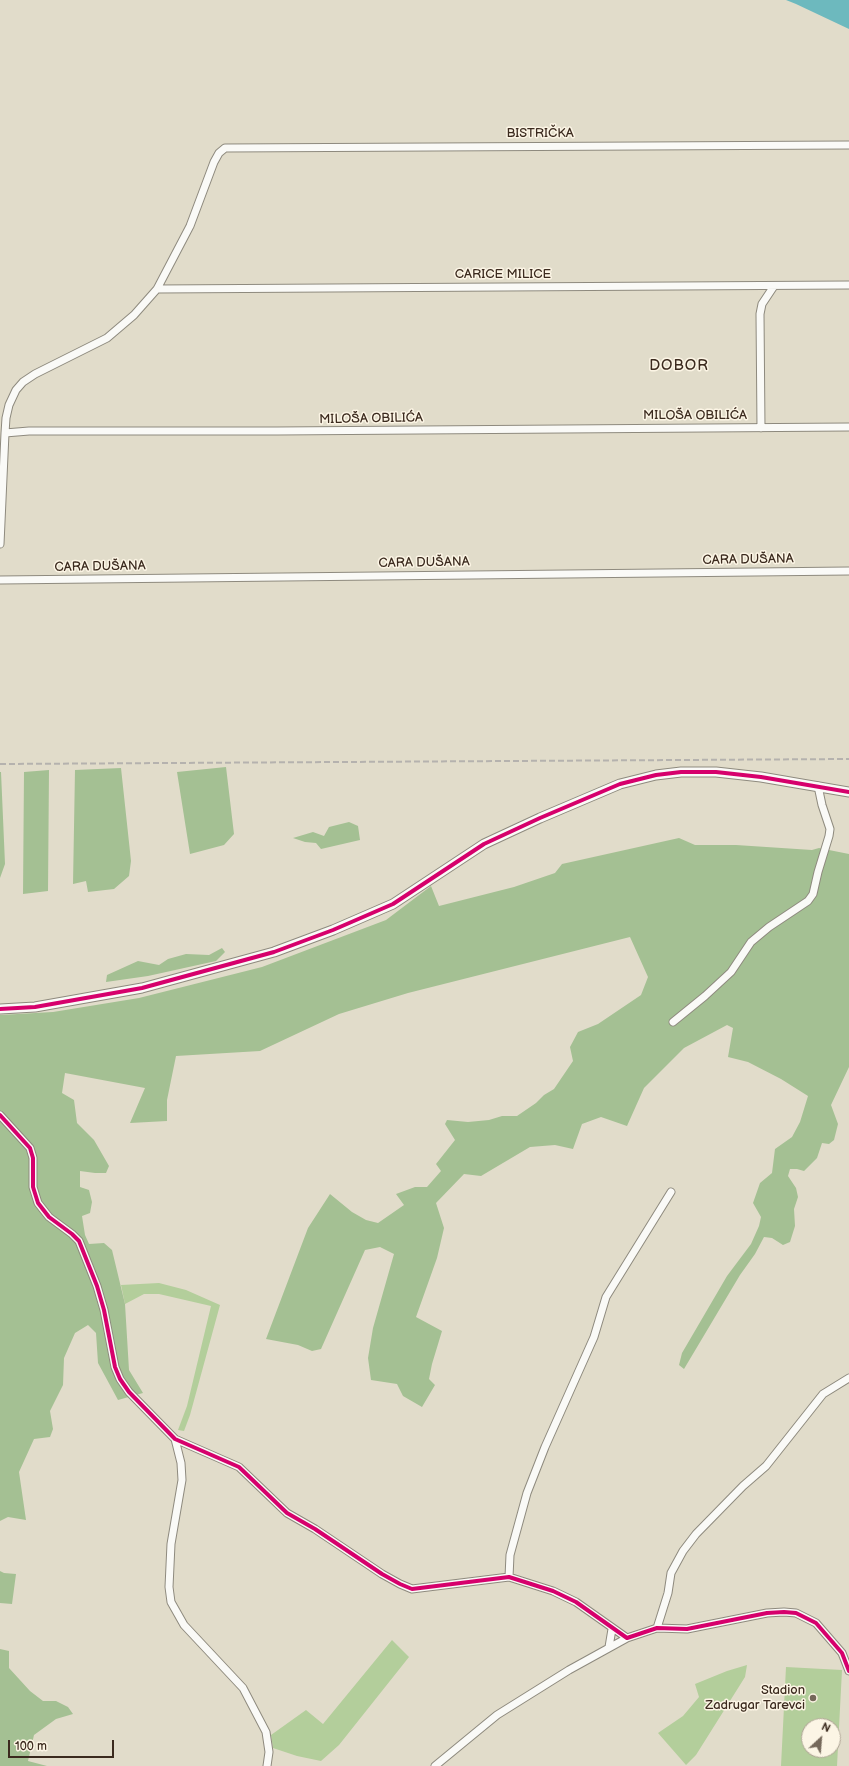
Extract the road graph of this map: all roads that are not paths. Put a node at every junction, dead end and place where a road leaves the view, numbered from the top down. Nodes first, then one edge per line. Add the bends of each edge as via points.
1 (849, 145) edge
2 (849, 285) edge
3 (774, 286) junction
4 (157, 289) junction
5 (849, 427) edge
6 (761, 428) junction
7 (5, 433) junction
8 (0, 544) edge
9 (849, 571) edge
10 (0, 580) edge
11 (818, 786) junction
12 (849, 792) edge
13 (0, 1009) edge
14 (672, 1022) dead end
15 (0, 1115) edge
16 (671, 1192) dead end
17 (849, 1378) edge
18 (175, 1439) junction
19 (509, 1578) junction
20 (657, 1628) junction
21 (612, 1629) junction
22 (626, 1638) junction
23 (609, 1647) junction
24 (849, 1670) edge
25 (267, 1766) edge
26 (435, 1766) edge

1 - 4 street, BISTRIČKA via 225,148 214,162 190,226
2 - 3 street, CARICE MILICE
3 - 4 street, CARICE MILICE
3 - 6 street via 762,304 760,314
4 - 7 street via 134,315 107,338 23,382 9,405
5 - 6 street, MILOŠA OBILIĆA
6 - 7 street, MILOŠA OBILIĆA
7 - 8 street
9 - 10 street, CARA DUŠANA
11 - 12 main road
11 - 13 main road via 716,772 656,775 620,784 484,844 393,904 274,952 142,988 35,1007
11 - 14 street via 830,829 813,894 808,901 751,942 731,972
15 - 18 street via 30,1148 33,1158 33,1187 38,1203 48,1217 79,1241 97,1286 120,1379 128,1392
16 - 19 street via 606,1297 594,1337 544,1447 527,1493 510,1555
17 - 20 street via 823,1394 766,1466 696,1534 671,1573 668,1593
18 - 19 street via 239,1467 287,1513 377,1571 412,1589
18 - 25 street via 182,1480 171,1544 171,1602 184,1625 243,1688 266,1732 269,1752
19 - 21 street via 553,1591 576,1602
20 - 22 street
20 - 24 street via 687,1629 767,1613 796,1613 816,1623 842,1652
21 - 22 street
21 - 23 street
22 - 23 street
23 - 26 street via 497,1715

